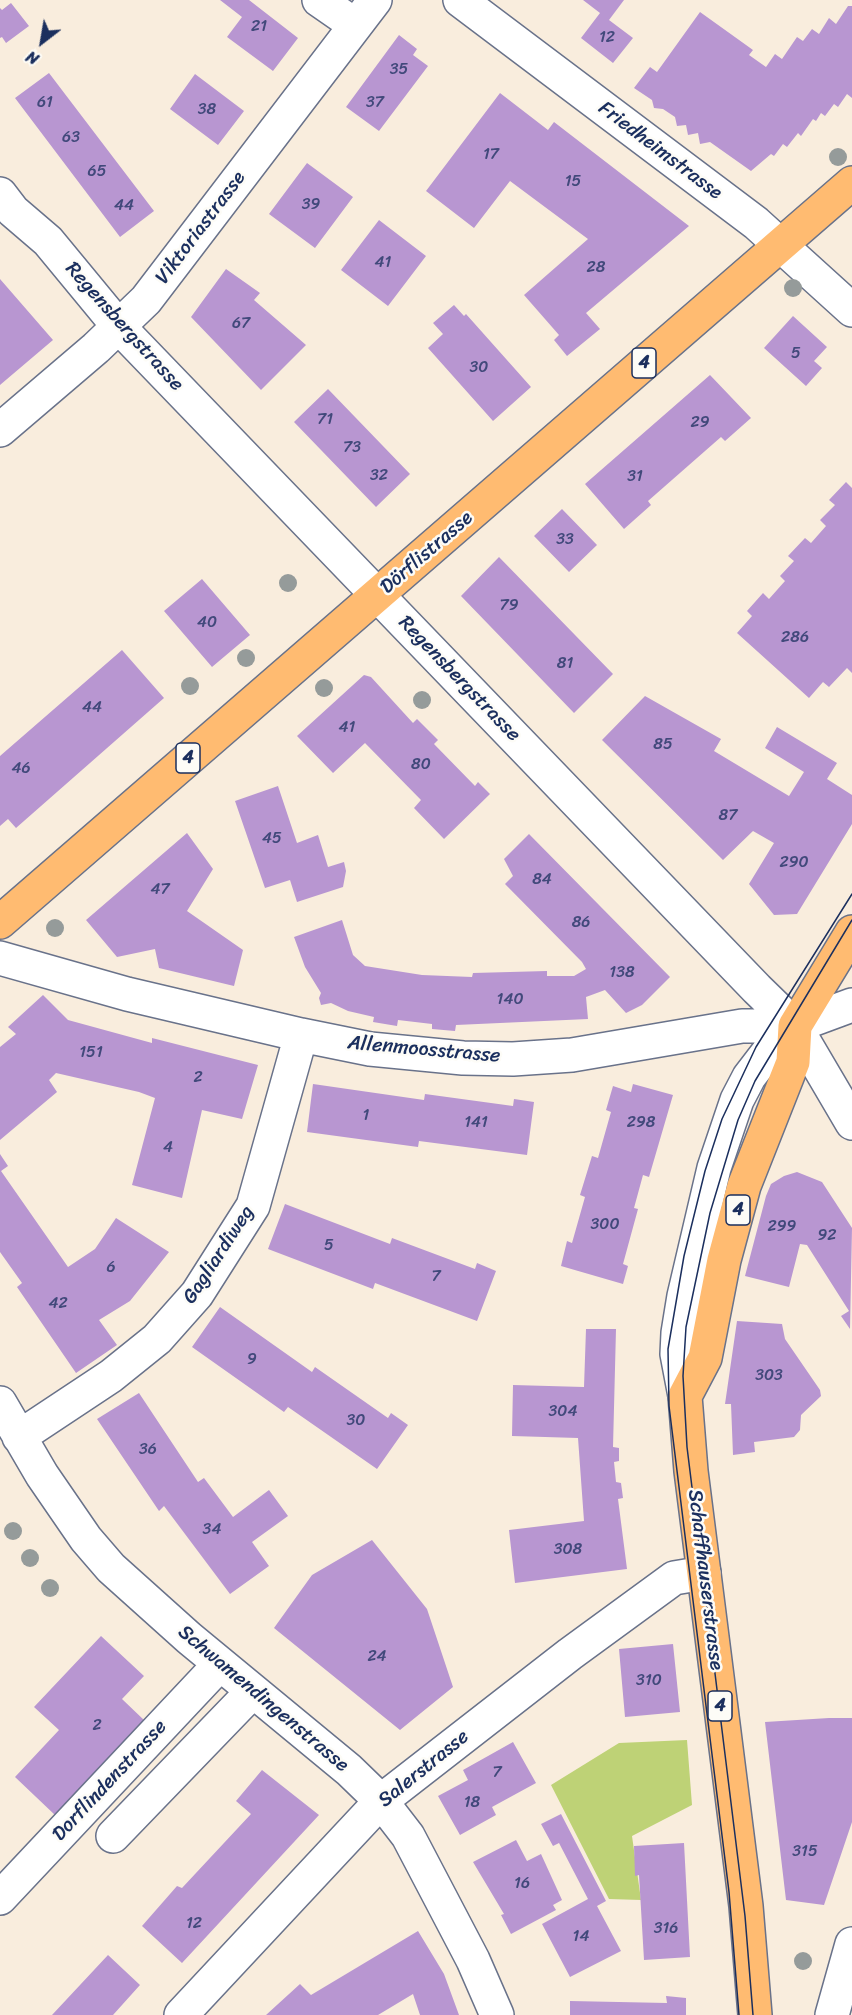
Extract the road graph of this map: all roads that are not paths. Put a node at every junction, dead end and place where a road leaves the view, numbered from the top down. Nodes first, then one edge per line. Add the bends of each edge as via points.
1 (319, 0) edge
2 (375, 0) edge
3 (460, 0) edge
4 (355, 26) junction
5 (852, 183) edge
6 (0, 194) edge
7 (779, 244) junction
8 (852, 310) edge
9 (119, 327) junction
10 (0, 430) edge
11 (378, 596) junction
12 (0, 922) edge
13 (852, 932) edge
14 (0, 958) edge
15 (852, 1005) edge
16 (795, 1026) junction
17 (301, 1035) junction
18 (852, 1123) edge
19 (0, 1403) edge
20 (19, 1437) junction
21 (704, 1573) junction
22 (220, 1664) junction
23 (253, 1691) junction
24 (381, 1802) junction
25 (113, 1836) dead end
26 (0, 1898) edge
27 (852, 1944) edge
28 (182, 2015) edge
29 (497, 2015) edge
30 (755, 2015) edge
31 (831, 2015) edge

1 - 4 street
2 - 4 street, Viktoriastrasse
3 - 7 street, Friedheimstrasse
4 - 9 street, Viktoriastrasse via 160,283
5 - 7 main road, Dörflistrasse / 4
6 - 9 street, Regensbergstrasse via 13,211 48,241
7 - 8 street, Friedheimstrasse
7 - 11 main road, Dörflistrasse / 4
9 - 10 street, Viktoriastrasse
9 - 11 street, Regensbergstrasse
11 - 12 main road, Dörflistrasse / 4
11 - 16 street, Regensbergstrasse
13 - 16 main road, Schaffhauserstrasse / 4
14 - 17 street, Allenmoosstrasse via 127,994
15 - 16 street, Allenmoosstrasse
16 - 17 street, Allenmoosstrasse via 742,1026 573,1055 513,1059 370,1048
16 - 18 street, Regensbergstrasse
16 - 21 main road, Schaffhauserstrasse / 4 via 793,1062 744,1186 724,1260 705,1358 685,1396
17 - 20 street, Gagliardiweg via 253,1206 197,1294 157,1339 120,1369
19 - 20 street, Schwamendingenstrasse
20 - 22 street, Schwamendingenstrasse via 86,1539 111,1568
21 - 24 street, Salerstrasse via 674,1578
21 - 30 main road, Schaffhauserstrasse / 4 via 746,1906
22 - 23 street, Schwamendingenstrasse
22 - 26 street, Dorflindenstrasse
23 - 24 street, Schwamendingenstrasse via 349,1770
23 - 25 street
24 - 28 street, Salerstrasse
24 - 29 street, Schwamendingenstrasse via 408,1836
27 - 31 street

